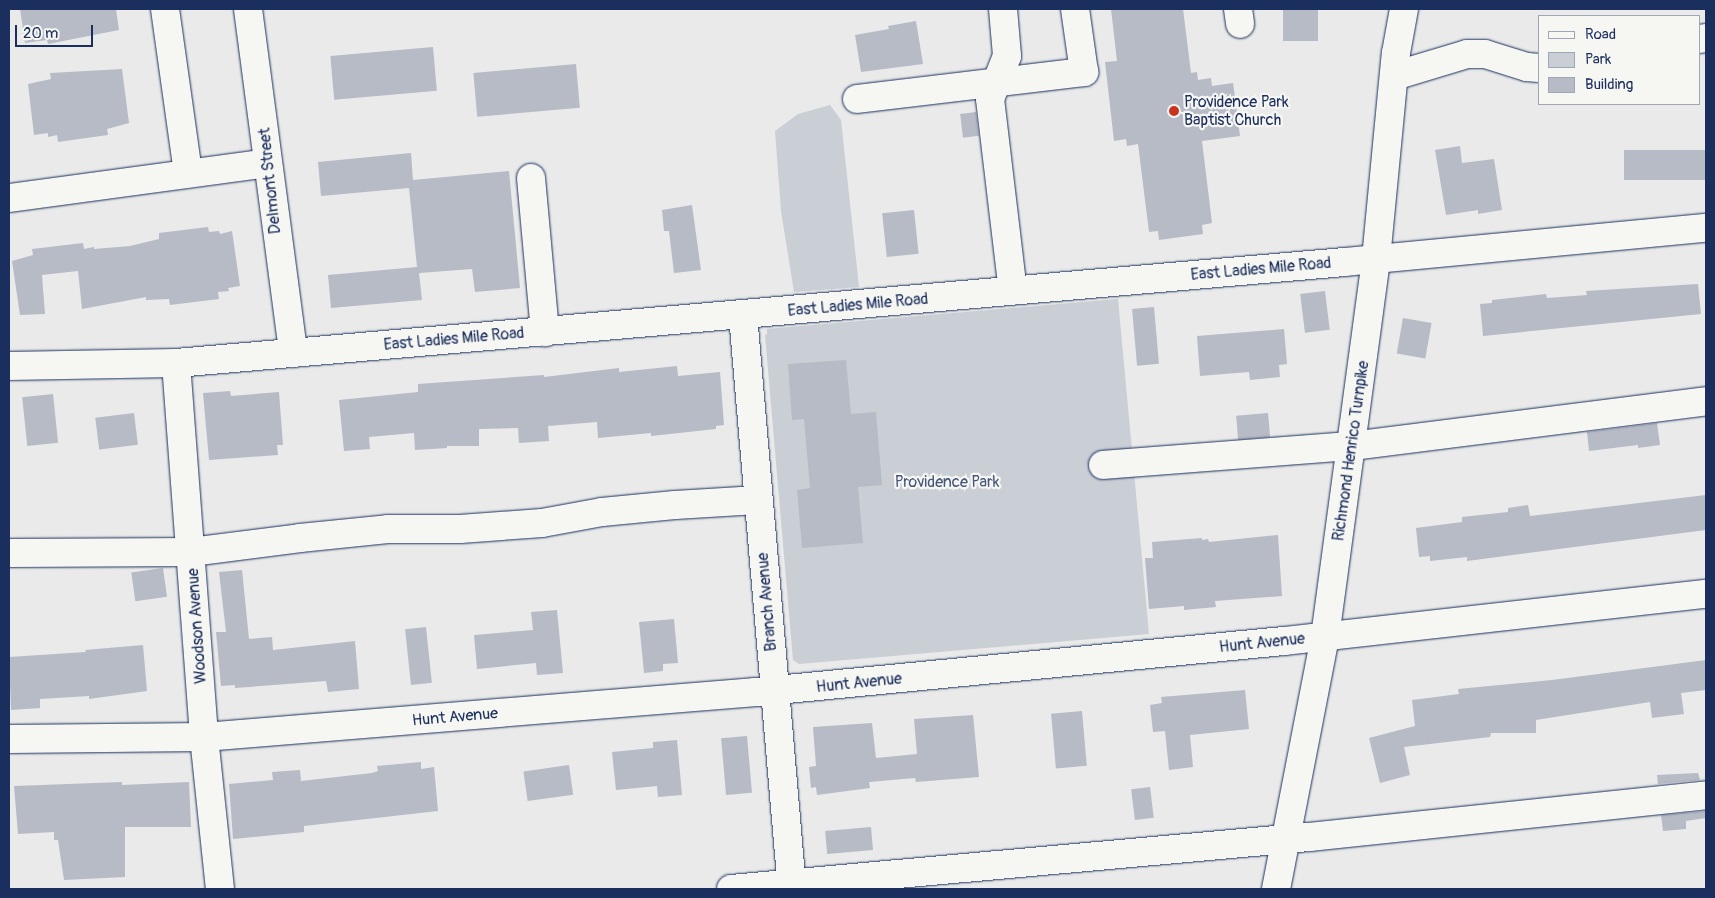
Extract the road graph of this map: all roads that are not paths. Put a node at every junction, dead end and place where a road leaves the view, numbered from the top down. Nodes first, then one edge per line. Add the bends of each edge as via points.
1 (165, 9) edge
2 (248, 9) edge
3 (1002, 9) edge
4 (1074, 9) edge
5 (1404, 9) edge
6 (1538, 68) edge
7 (1394, 76) junction
8 (997, 83) junction
9 (857, 99) dead end
10 (267, 163) junction
11 (188, 173) junction
12 (530, 178) dead end
13 (9, 198) edge
14 (1706, 228) edge
15 (1376, 259) junction
16 (1013, 291) junction
17 (743, 315) junction
18 (545, 332) junction
19 (293, 353) junction
20 (176, 364) junction
21 (9, 366) edge
22 (1706, 401) edge
23 (1352, 446) junction
24 (1103, 465) dead end
25 (758, 500) junction
26 (191, 552) junction
27 (9, 553) edge
28 (1706, 594) edge
29 (1325, 637) junction
30 (776, 691) junction
31 (204, 737) junction
32 (9, 739) edge
33 (1706, 796) edge
34 (1286, 839) junction
35 (792, 887) edge
36 (220, 889) edge
37 (731, 889) edge
38 (1276, 889) edge

1 - 11 street
2 - 10 street, Delmont Street
3 - 8 street via 1007,56
4 - 8 street via 1084,72
5 - 7 street, Richmond Henrico Turnpike
6 - 7 street via 1485,54 1468,54
7 - 15 street, Richmond Henrico Turnpike
8 - 9 street
8 - 16 street via 990,99
10 - 11 street
10 - 19 street, Delmont Street
11 - 13 street
12 - 18 street
14 - 15 street, East Ladies Mile Road
15 - 16 street, East Ladies Mile Road
15 - 23 street, Richmond Henrico Turnpike
16 - 17 street, East Ladies Mile Road
17 - 18 street, East Ladies Mile Road
17 - 25 street, Branch Avenue
18 - 19 street, East Ladies Mile Road
19 - 20 street, East Ladies Mile Road
20 - 21 street, East Ladies Mile Road
20 - 26 street, Woodson Avenue
22 - 23 street
23 - 24 street
23 - 29 street, Richmond Henrico Turnpike
25 - 26 street via 674,504 542,523 378,530
25 - 30 street, Branch Avenue
26 - 27 street
26 - 31 street, Woodson Avenue
28 - 29 street, Hunt Avenue
29 - 30 street, Hunt Avenue
29 - 34 street, Richmond Henrico Turnpike
30 - 31 street, Hunt Avenue
30 - 35 street, Branch Avenue
31 - 32 street, Hunt Avenue
31 - 36 street, Woodson Avenue
33 - 34 street
34 - 35 street
34 - 38 street, Richmond Henrico Turnpike
35 - 37 street

